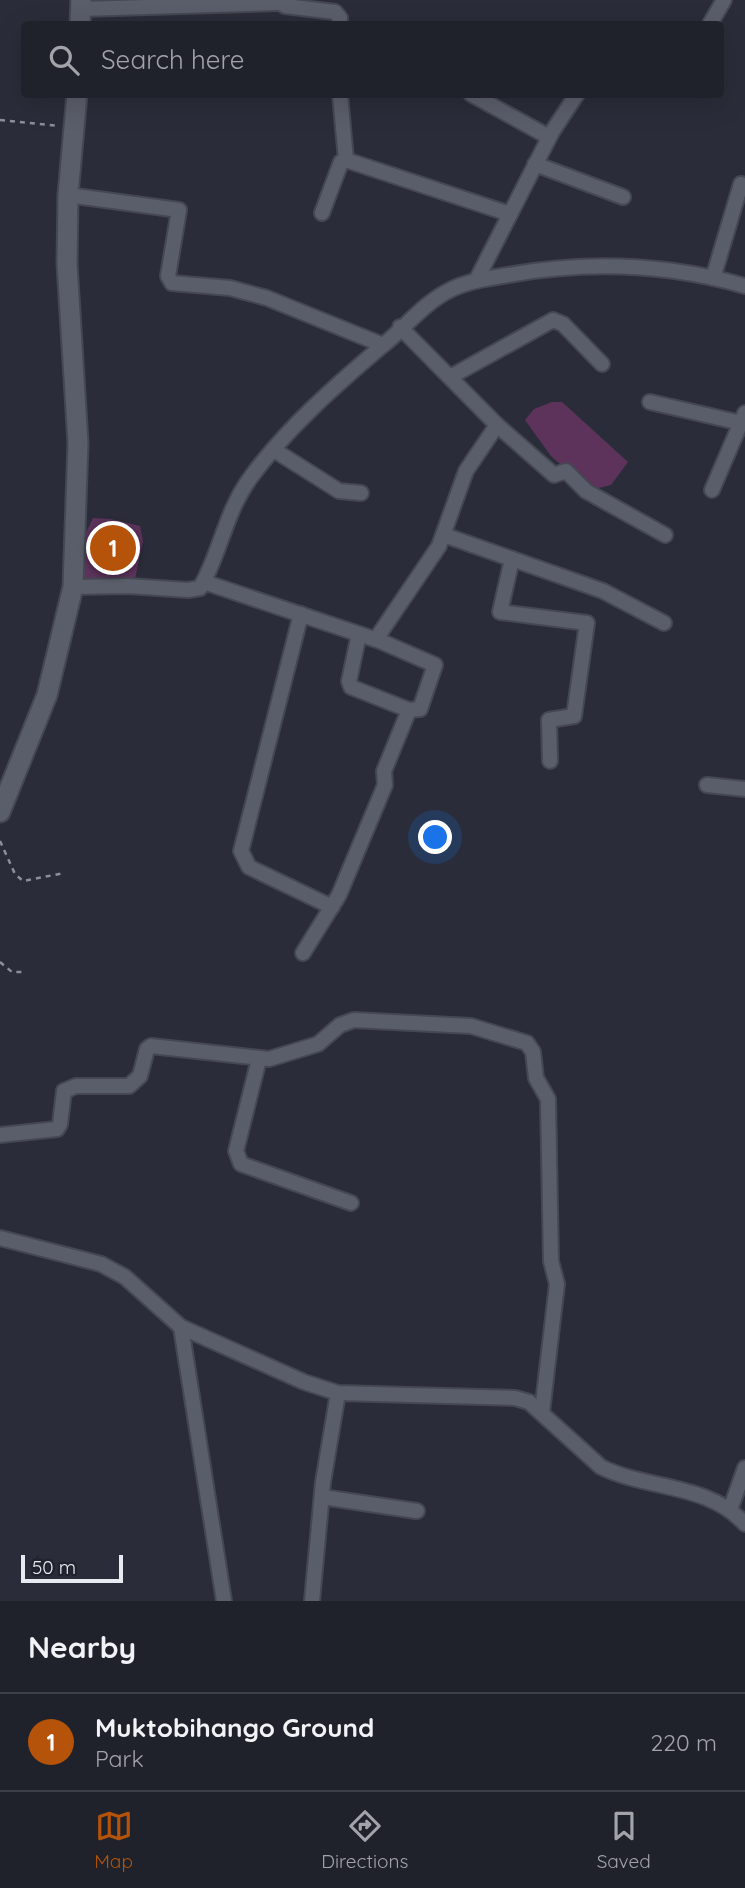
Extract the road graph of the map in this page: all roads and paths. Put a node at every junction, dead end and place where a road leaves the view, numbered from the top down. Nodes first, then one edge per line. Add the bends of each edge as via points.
1 (724, 0) edge
2 (277, 1) edge
3 (80, 11) edge
4 (340, 21) edge
5 (712, 21) edge
6 (77, 98) edge
7 (340, 98) edge
8 (478, 98) edge
9 (574, 98) edge
10 (0, 120) edge
11 (74, 128) junction
12 (549, 137) junction
13 (346, 160) junction
14 (535, 164) junction
15 (741, 184) dead end
16 (68, 195) junction
17 (623, 197) dead end
18 (323, 213) dead end
19 (510, 214) junction
20 (713, 278) junction
21 (476, 281) junction
22 (745, 286) edge
23 (400, 327) junction
24 (383, 345) junction
25 (602, 364) dead end
26 (450, 377) junction
27 (650, 402) dead end
28 (743, 418) edge
29 (497, 425) junction
30 (274, 450) junction
31 (712, 490) dead end
32 (361, 493) dead end
33 (444, 535) junction
34 (665, 536) dead end
35 (512, 559) junction
36 (204, 582) junction
37 (73, 587) junction
38 (301, 614) junction
39 (664, 623) dead end
40 (359, 634) junction
41 (376, 639) junction
42 (409, 710) junction
43 (550, 761) dead end
44 (707, 785) dead end
45 (745, 789) edge
46 (0, 812) edge
47 (0, 841) edge
48 (64, 873) dead end
49 (332, 907) junction
50 (303, 953) dead end
51 (0, 962) edge
52 (22, 972) dead end
53 (259, 1059) junction
54 (0, 1135) edge
55 (351, 1203) dead end
56 (0, 1238) edge
57 (181, 1327) junction
58 (338, 1393) junction
59 (542, 1412) junction
60 (745, 1468) edge
61 (322, 1497) junction
62 (730, 1510) junction
63 (416, 1511) dead end
64 (745, 1524) edge
65 (224, 1601) edge
66 (312, 1601) edge

1 - 5 street
2 - 3 street
2 - 4 street via 335,12
6 - 11 street
7 - 13 street
8 - 12 street
9 - 12 street
10 - 11 path
11 - 16 street
12 - 14 street
13 - 18 street via 341,162
13 - 19 street
14 - 17 street
14 - 19 street
15 - 20 street
16 - 24 street via 179,210 168,276 172,283 230,288 267,298
16 - 37 street via 67,264 78,443
19 - 21 street
20 - 21 street via 622,265 528,271
20 - 22 street
21 - 23 street via 451,289
23 - 24 street
23 - 26 street
24 - 30 street via 340,381
25 - 26 street via 563,324 553,320
26 - 29 street
27 - 28 street
28 - 31 street
29 - 33 street via 466,471
29 - 34 street via 554,475 566,471 586,491
30 - 32 street via 339,491
30 - 36 street via 250,478 224,526
33 - 35 street
33 - 41 street
35 - 39 street via 603,591
35 - 43 street via 500,612 587,623 574,716 549,720
36 - 37 street via 200,588 188,590
36 - 38 street
37 - 46 street via 47,695
38 - 40 street
38 - 49 street via 241,851 249,867
40 - 41 street
40 - 42 street via 351,687
41 - 42 street via 433,663 420,709
42 - 49 street via 384,771 385,785
44 - 45 street
47 - 48 path via 23,881
49 - 50 street
51 - 52 path via 12,972
53 - 54 street via 151,1046 146,1049 140,1076 130,1086 76,1086 64,1091 57,1129
53 - 55 street via 236,1151 241,1164
53 - 59 street via 318,1044 340,1025 354,1020 471,1026 531,1046 536,1078 548,1099 551,1261 557,1284
56 - 57 street via 101,1264 125,1277
57 - 58 street
57 - 65 street
58 - 59 street via 515,1398
58 - 61 street
59 - 62 street via 601,1467 675,1487
60 - 62 street
61 - 63 street
61 - 66 street
62 - 64 street

